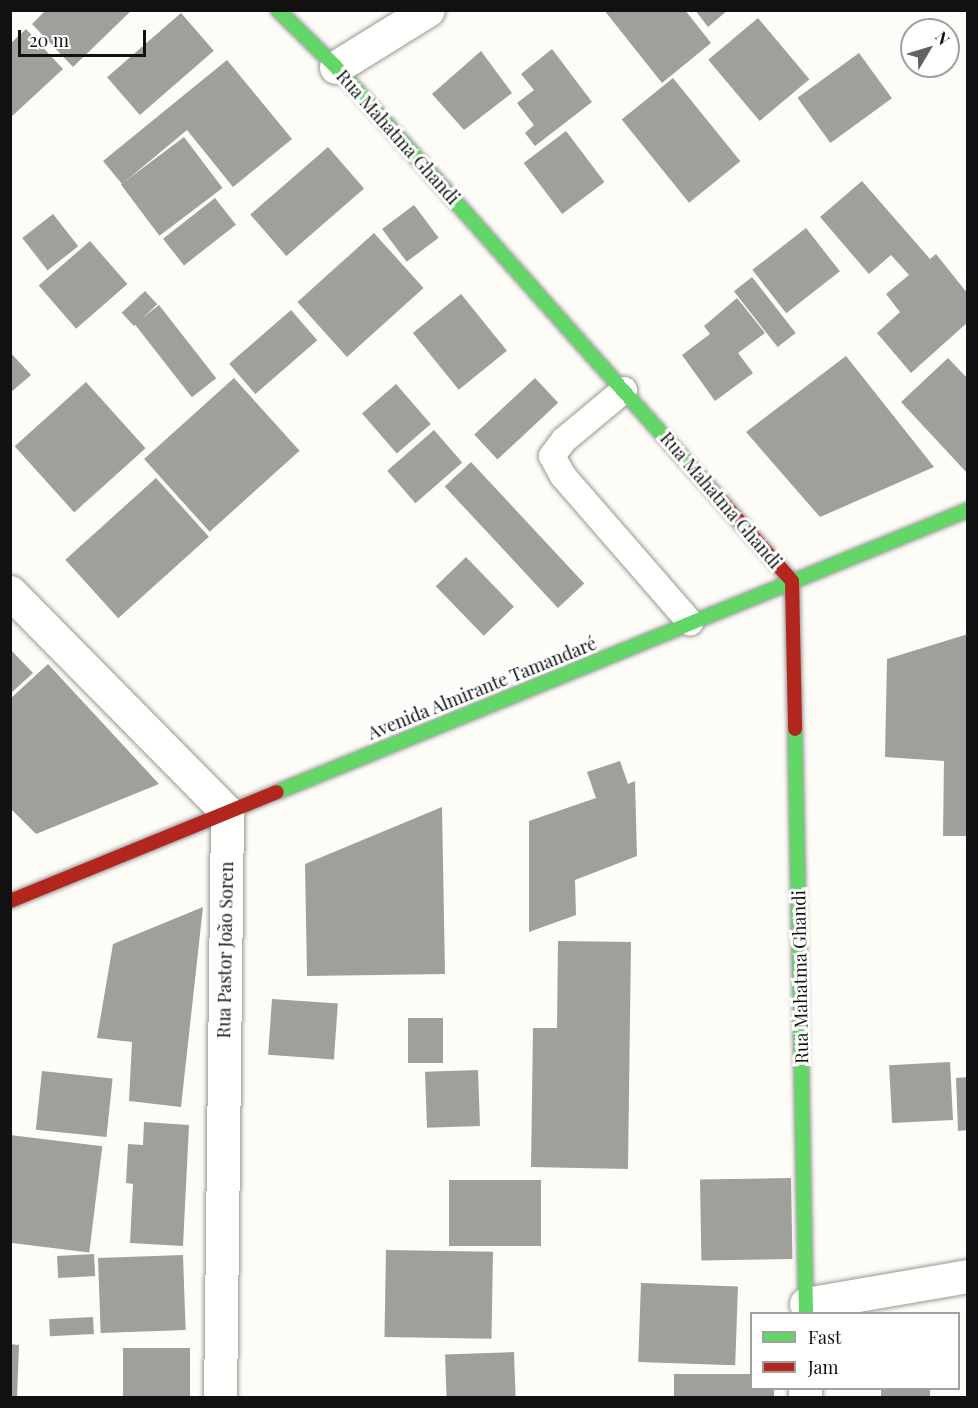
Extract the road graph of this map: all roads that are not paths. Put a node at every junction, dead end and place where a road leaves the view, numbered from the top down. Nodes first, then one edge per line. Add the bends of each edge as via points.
1 (278, 10) edge
2 (428, 10) edge
3 (336, 67) junction
4 (624, 390) junction
5 (968, 510) edge
6 (792, 581) junction
7 (10, 592) edge
8 (690, 622) junction
9 (227, 812) junction
10 (10, 901) edge
11 (968, 1276) edge
12 (806, 1309) edge
13 (220, 1398) edge

1 - 3 main road, Rua Mahatma Ghandi
2 - 3 street
3 - 4 main road, Rua Mahatma Ghandi
4 - 6 main road, Rua Mahatma Ghandi
4 - 8 lane via 564,440 552,456 563,476
5 - 6 main road, Avenida Almirante Tamandaré
6 - 8 main road, Avenida Almirante Tamandaré
6 - 12 main road, Rua Mahatma Ghandi
7 - 9 street
8 - 9 main road, Avenida Almirante Tamandaré
9 - 10 main road, Avenida Almirante Tamandaré
9 - 13 street, Rua Pastor João Soren
11 - 12 street

